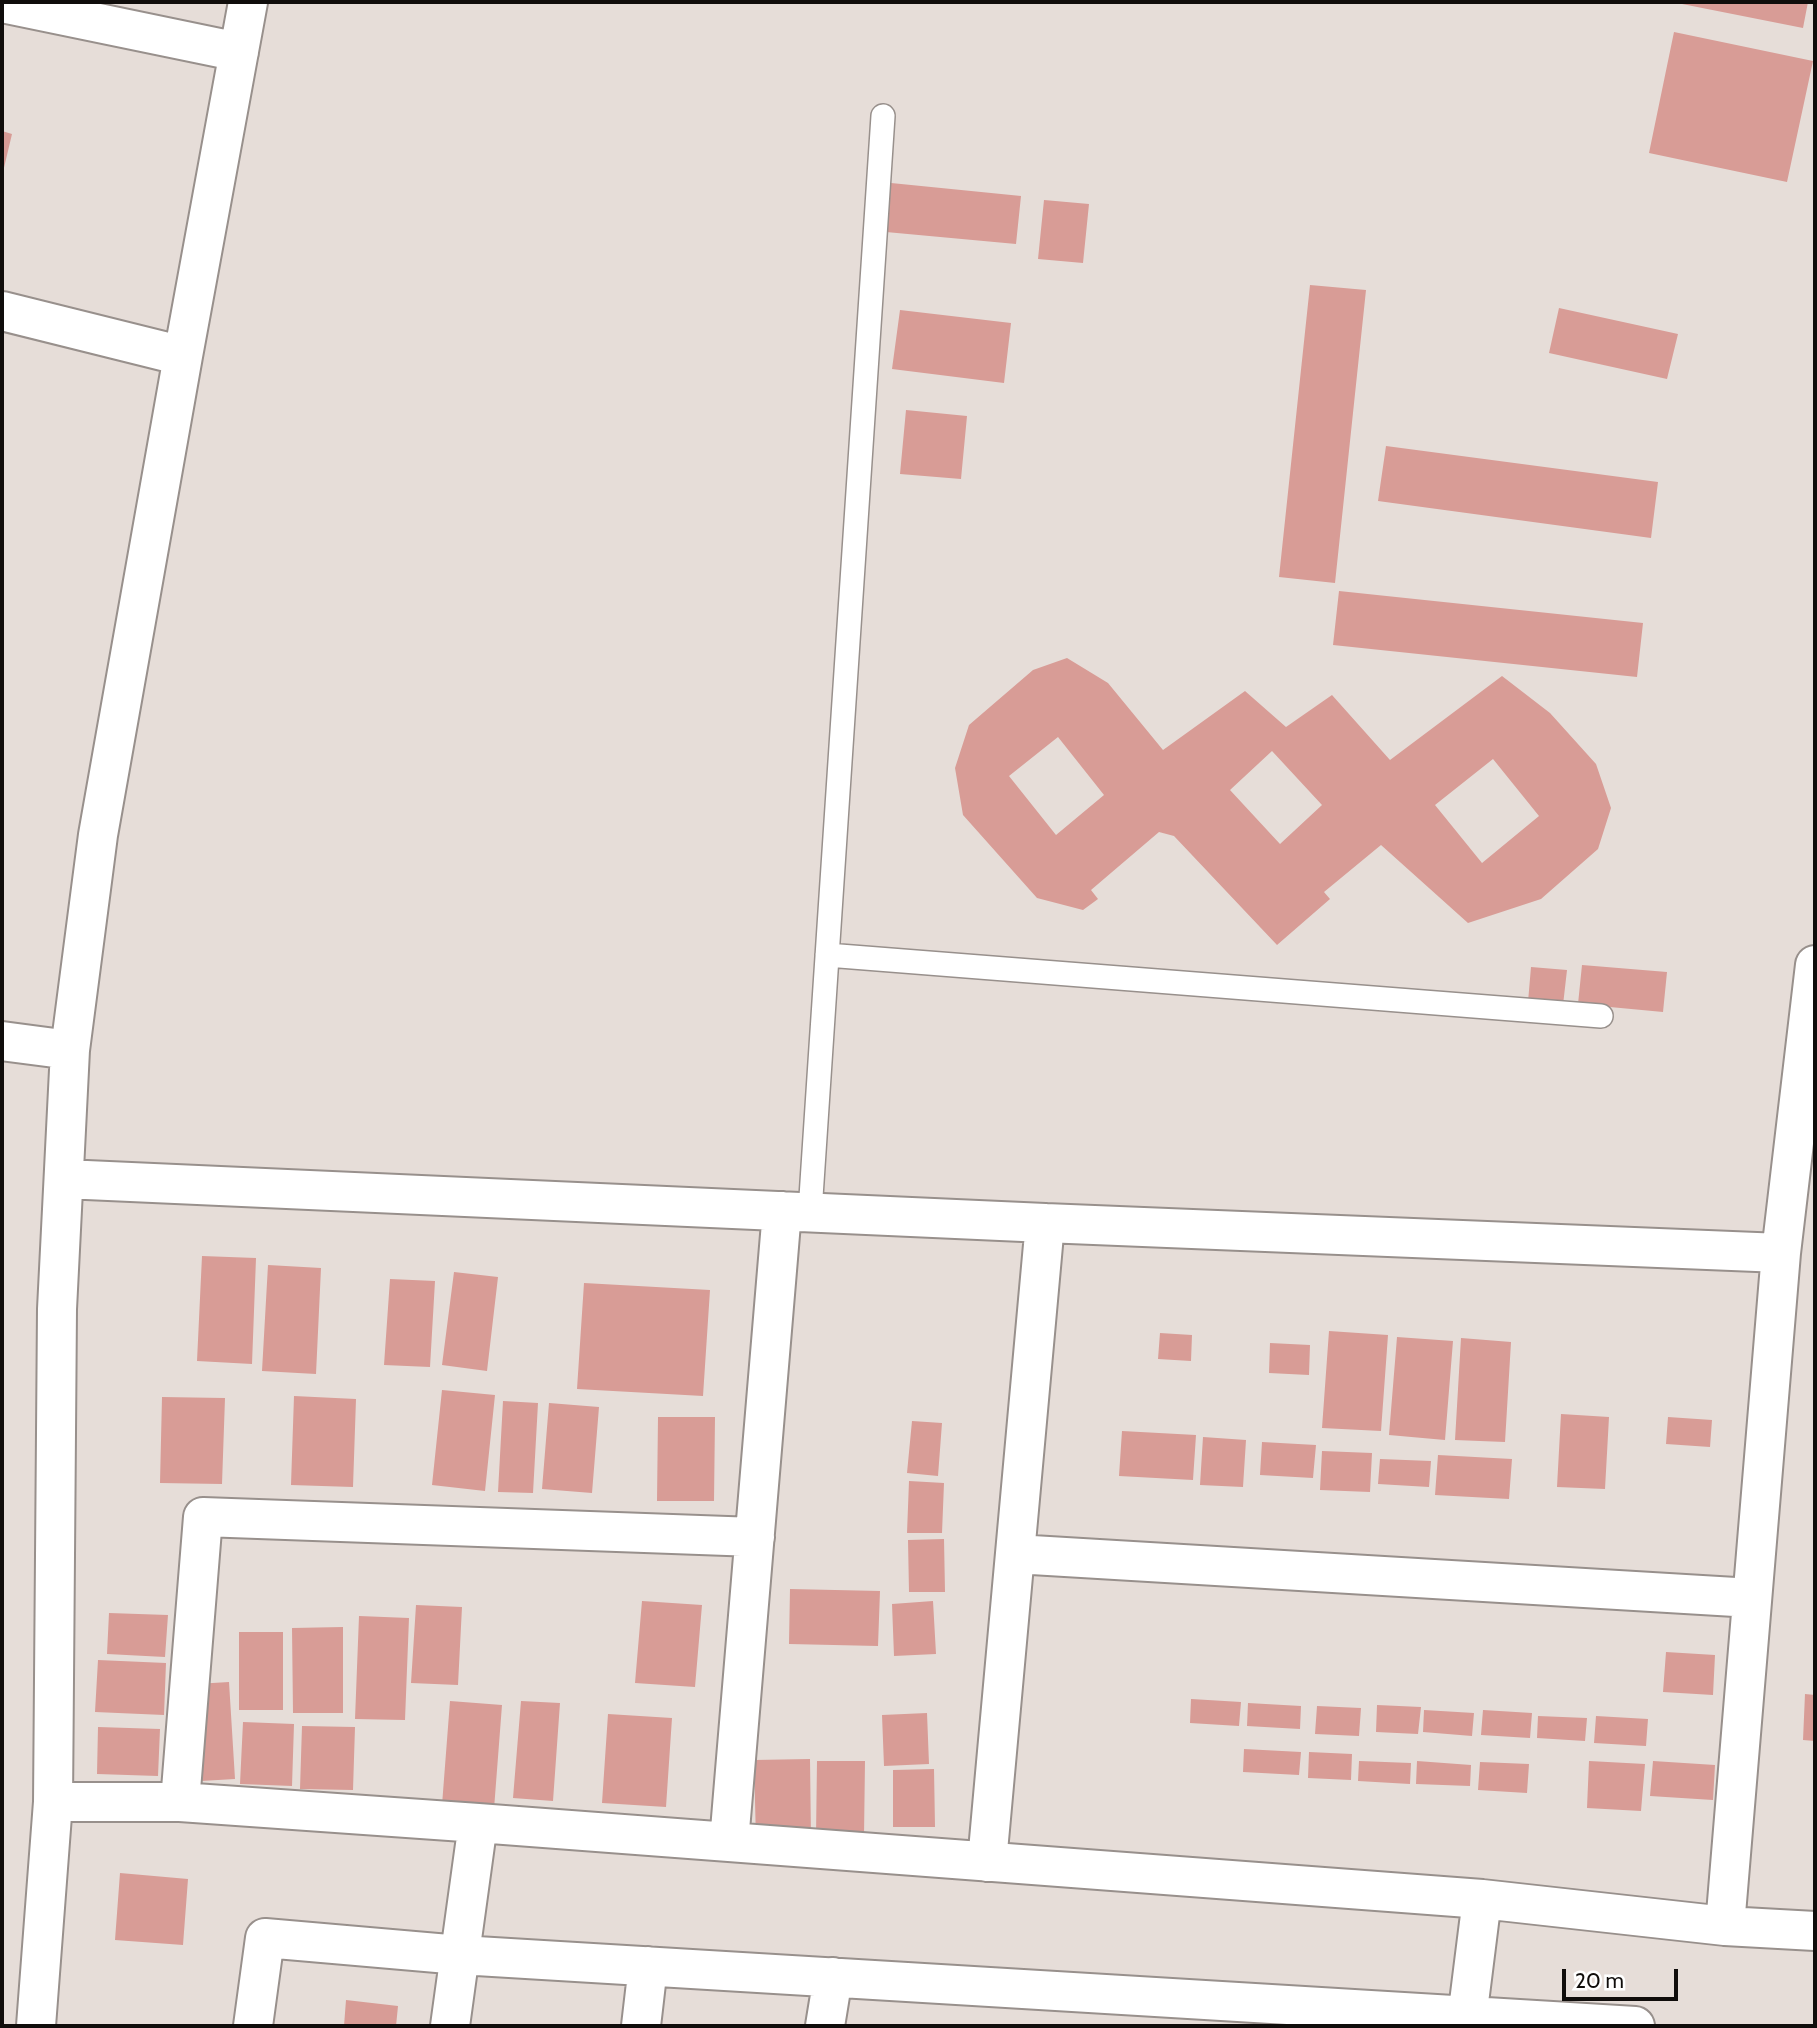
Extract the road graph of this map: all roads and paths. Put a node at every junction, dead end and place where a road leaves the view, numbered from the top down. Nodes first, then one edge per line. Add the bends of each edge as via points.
1 (248, 2) edge
2 (2, 3) edge
3 (239, 52) junction
4 (883, 116) dead end
5 (2, 311) edge
6 (183, 356) junction
7 (827, 955) junction
8 (1815, 965) edge
9 (1601, 1016) dead end
10 (2, 1041) edge
11 (70, 1050) junction
12 (64, 1179) junction
13 (796, 1212) junction
14 (1045, 1223) junction
15 (1780, 1253) junction
16 (755, 1536) junction
17 (1015, 1554) junction
18 (1752, 1598) junction
19 (53, 1802) junction
20 (180, 1802) junction
21 (478, 1823) junction
22 (729, 1842) junction
23 (988, 1862) junction
24 (1482, 1899) junction
25 (1726, 1926) junction
26 (1815, 1931) edge
27 (460, 1955) junction
28 (648, 1966) junction
29 (833, 1978) junction
30 (1467, 2021) edge
31 (36, 2026) edge
32 (253, 2026) edge
33 (450, 2026) edge
34 (641, 2026) edge
35 (825, 2026) edge
36 (1635, 2026) edge

1 - 3 street
2 - 3 street
3 - 6 street
4 - 7 lane
5 - 6 street
6 - 11 street via 98,835
7 - 9 lane
7 - 13 lane
8 - 15 street
10 - 11 street
11 - 12 street
12 - 13 street
12 - 19 street via 57,1309
13 - 14 street
13 - 16 street
14 - 15 street
14 - 17 street
15 - 18 street
16 - 20 street via 203,1517
16 - 22 street
17 - 18 street
17 - 23 street
18 - 25 street
19 - 20 street
19 - 31 street
20 - 21 street
21 - 22 street
21 - 27 street
22 - 23 street
23 - 24 street
24 - 25 street
24 - 30 street
25 - 26 street
27 - 28 street
27 - 32 street via 265,1938
27 - 33 street
28 - 29 street
28 - 34 street
29 - 30 street
29 - 35 street
30 - 36 street

